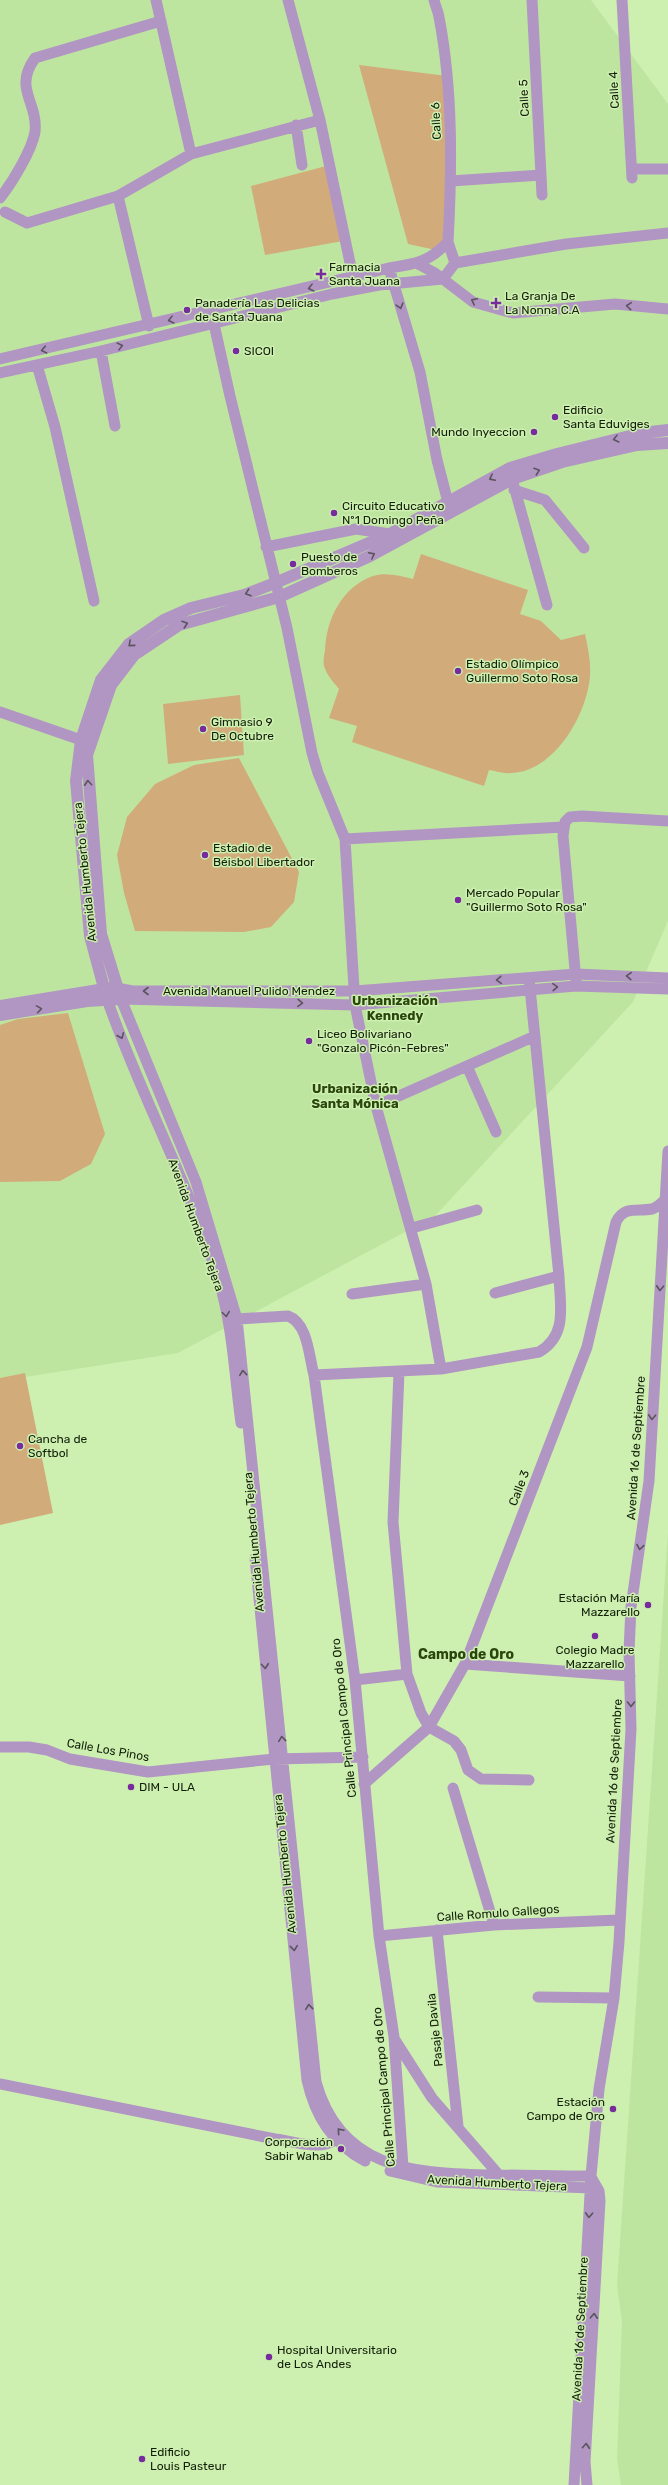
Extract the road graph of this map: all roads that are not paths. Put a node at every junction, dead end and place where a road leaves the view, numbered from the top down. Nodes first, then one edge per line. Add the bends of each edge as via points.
1 (156, 0) edge
2 (288, 0) edge
3 (434, 0) edge
4 (532, 0) edge
5 (622, 0) edge
6 (161, 21) junction
7 (320, 120) junction
8 (296, 125) junction
9 (191, 154) junction
10 (302, 165) dead end
11 (668, 169) edge
12 (541, 175) junction
13 (451, 181) junction
14 (542, 195) dead end
15 (118, 196) junction
16 (0, 198) edge
17 (5, 212) dead end
18 (668, 233) edge
19 (448, 242) junction
20 (455, 263) junction
21 (418, 264) junction
22 (390, 268) junction
23 (353, 277) junction
24 (443, 280) junction
25 (394, 284) junction
26 (668, 309) edge
27 (214, 324) junction
28 (149, 326) junction
29 (101, 351) junction
30 (0, 359) edge
31 (37, 365) junction
32 (0, 373) edge
33 (115, 426) dead end
34 (668, 430) edge
35 (668, 443) edge
36 (513, 484) junction
37 (449, 506) junction
38 (390, 534) junction
39 (266, 547) junction
40 (584, 548) dead end
41 (275, 583) junction
42 (279, 597) junction
43 (94, 601) dead end
44 (547, 604) dead end
45 (0, 712) edge
46 (81, 740) junction
47 (668, 821) edge
48 (563, 827) junction
49 (345, 839) junction
50 (576, 974) junction
51 (668, 978) edge
52 (530, 983) junction
53 (576, 986) junction
54 (103, 988) junction
55 (116, 988) junction
56 (668, 990) edge
57 (355, 991) junction
58 (107, 999) junction
59 (121, 999) junction
60 (355, 1005) junction
61 (0, 1006) edge
62 (0, 1015) edge
63 (535, 1036) junction
64 (467, 1066) junction
65 (376, 1106) junction
66 (496, 1132) dead end
67 (668, 1151) edge
68 (664, 1200) junction
69 (477, 1210) dead end
70 (412, 1228) junction
71 (559, 1276) junction
72 (426, 1284) junction
73 (495, 1293) dead end
74 (352, 1294) dead end
75 (237, 1319) junction
76 (441, 1369) junction
77 (399, 1372) junction
78 (314, 1375) junction
79 (465, 1664) junction
80 (407, 1674) junction
81 (630, 1676) junction
82 (355, 1680) junction
83 (429, 1727) junction
84 (0, 1747) edge
85 (363, 1756) junction
86 (279, 1759) junction
87 (529, 1780) dead end
88 (364, 1784) junction
89 (453, 1788) dead end
90 (619, 1920) junction
91 (494, 1925) junction
92 (437, 1930) junction
93 (379, 1936) junction
94 (538, 1997) dead end
95 (614, 1998) junction
96 (394, 2037) junction
97 (0, 2084) edge
98 (458, 2126) junction
99 (335, 2140) junction
100 (405, 2171) junction
101 (499, 2175) junction
102 (591, 2182) junction
103 (574, 2485) edge
104 (586, 2485) edge

1 - 6 street
2 - 7 street
3 - 13 street, Calle 6 via 439,16 447,76
4 - 12 street, Calle 5
5 - 11 street, Calle 4 via 632,173
6 - 9 street
6 - 16 street via 35,58 26,70 25,84 35,131 9,186
7 - 8 street
7 - 23 street
8 - 9 street
8 - 10 street
9 - 15 street
12 - 13 street
12 - 14 street, Calle 5
13 - 19 street, Calle 6
15 - 17 street via 26,223
15 - 28 street
18 - 20 street via 566,244
19 - 20 street
19 - 21 street via 437,254
20 - 24 street
21 - 22 street
21 - 24 street
22 - 23 street
22 - 25 street
23 -> 28 street
24 - 25 street
26 -> 24 street via 615,304 513,313 473,302
25 - 27 street via 332,294
25 -> 37 street via 420,372
29 -> 27 street
27 - 39 street
28 -> 30 street
29 - 31 street
29 - 33 street
31 - 32 street
31 - 43 street via 55,427
34 -> 37 street, Avenida Humberto Tejera via 642,433 510,468
36 -> 35 street, Avenida Humberto Tejera via 562,462 637,445
36 - 37 street, Avenida Humberto Tejera
36 - 40 street via 545,500
36 - 44 street
37 - 38 street, Avenida Humberto Tejera
42 -> 37 street, Avenida Humberto Tejera via 370,556
38 - 39 street via 356,529
38 - 41 street, Avenida Humberto Tejera
39 - 41 street
41 - 42 street
41 -> 46 street, Avenida Humberto Tejera via 244,595 191,608 164,620 129,644 101,680
42 - 49 street via 312,753
55 -> 42 street, Avenida Humberto Tejera via 101,934 87,755 111,685 134,655 179,625
45 - 46 street
46 - 54 street, Avenida Humberto Tejera via 76,781 89,928
47 - 48 street via 582,816 570,817
48 - 49 street
48 - 50 street
49 - 57 street
51 -> 50 street, Avenida Manuel Pulido Mendez
50 - 52 street, Avenida Manuel Pulido Mendez
50 - 53 street
52 -> 53 street
52 -> 57 street, Avenida Manuel Pulido Mendez
52 - 60 street
52 - 63 street
53 - 56 street
54 - 55 street, Avenida Manuel Pulido Mendez
54 - 58 street, Avenida Humberto Tejera
54 - 61 street, Avenida Manuel Pulido Mendez
57 -> 55 street, Avenida Manuel Pulido Mendez via 133,991
55 - 59 street, Avenida Humberto Tejera
57 - 60 street
58 - 59 street
62 -> 58 street
58 -> 86 street, Avenida Humberto Tejera via 186,1192 225,1307 245,1449
59 -> 60 street
59 - 75 street, Avenida Humberto Tejera via 196,1182
60 - 65 street
63 - 64 street
63 - 71 street
64 - 65 street
64 - 66 street
65 - 70 street
67 - 68 street, Avenida 16 de Septiembre
68 - 79 street, Calle 3 via 652,1209 631,1209 624,1212 616,1222 587,1347
68 -> 81 street, Avenida 16 de Septiembre via 649,1481 631,1607
69 - 70 street
70 - 72 street
71 - 73 street
71 - 76 street via 560,1324 558,1334 551,1345 539,1352
72 - 74 street
72 - 76 street
75 - 78 street, Calle Principal Campo de Oro via 288,1316 295,1318 301,1326
86 -> 75 street, Avenida Humberto Tejera
76 - 77 street
77 - 78 street
77 - 80 street via 393,1522
78 - 82 street, Calle Principal Campo de Oro
79 - 81 street
79 - 83 street, Calle 3
80 - 82 street
80 - 83 street via 421,1713
81 -> 90 street, Avenida 16 de Septiembre via 631,1729
82 - 85 street, Calle Principal Campo de Oro
83 - 87 street via 454,1741 461,1750 468,1770 475,1776 481,1779
83 - 88 street, Calle 3
84 - 86 street, Calle Los Pinos via 47,1750 70,1759 148,1772
85 - 86 street, Calle Los Pinos
85 - 88 street, Calle Principal Campo de Oro
86 -> 99 street, Avenida Humberto Tejera via 306,2080 319,2119
100 -> 86 street, Avenida Humberto Tejera via 376,2159 349,2141 333,2124 322,2103 316,2082
88 - 93 street, Calle Principal Campo de Oro
89 - 91 street
90 - 91 street, Calle Romulo Gallegos
90 - 95 street, Avenida 16 de Septiembre
91 - 92 street, Calle Romulo Gallegos
92 - 93 street, Calle Romulo Gallegos
92 - 98 street, Pasaje Davila
93 - 96 street, Calle Principal Campo de Oro
94 - 95 street
95 - 102 street, Avenida 16 de Septiembre via 598,2088
96 - 98 street via 432,2098
96 - 100 street, Calle Principal Campo de Oro
97 - 99 street via 275,2139 320,2145 330,2144
98 - 101 street
99 - 100 street, Avenida Humberto Tejera via 364,2161
100 - 101 street, Avenida Humberto Tejera
100 - 102 street, Avenida Humberto Tejera via 437,2182
101 - 102 street, Avenida Humberto Tejera
102 -> 103 street, Avenida 16 de Septiembre
104 -> 102 street, Avenida 16 de Septiembre via 585,2462 600,2201 599,2190

